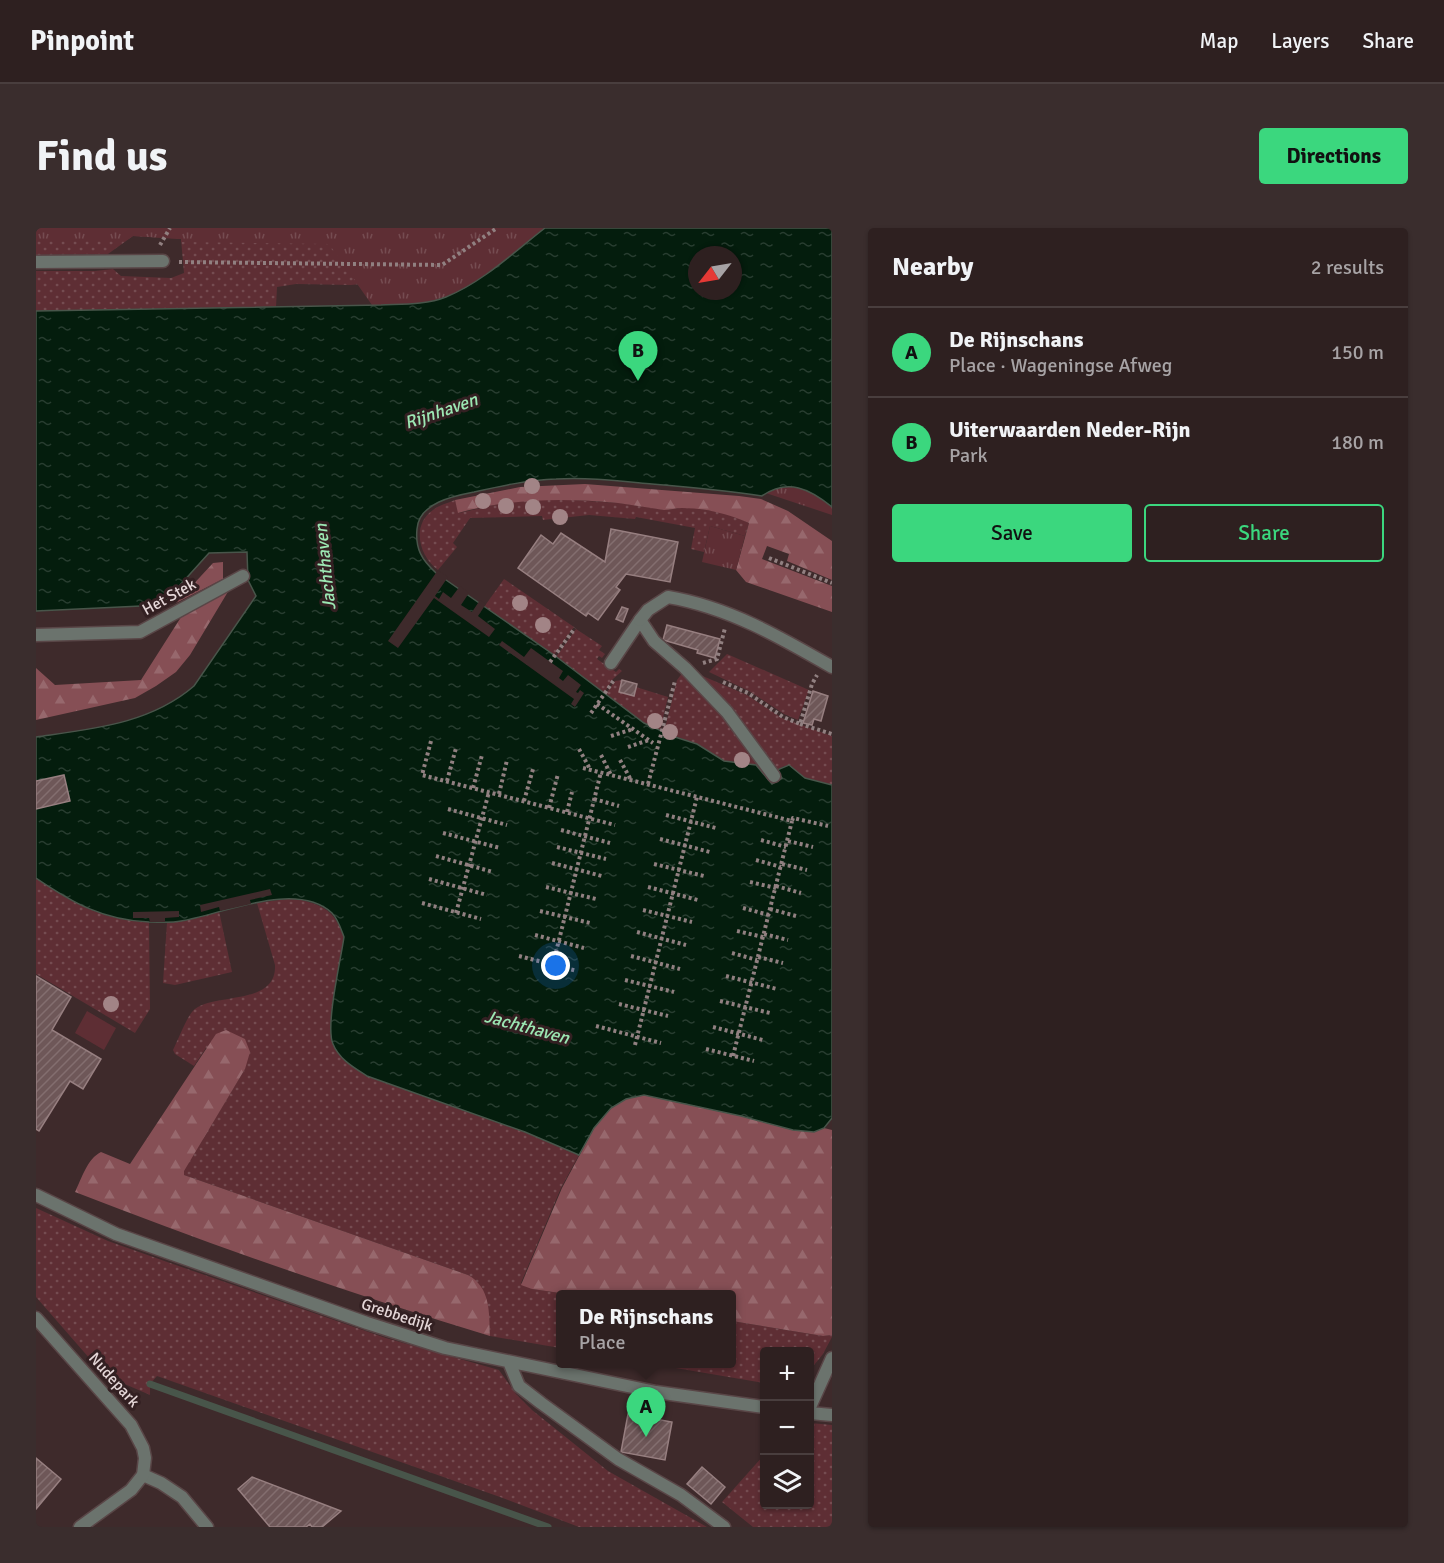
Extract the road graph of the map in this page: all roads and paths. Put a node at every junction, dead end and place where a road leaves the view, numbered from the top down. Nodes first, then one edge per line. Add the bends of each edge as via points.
1 (497, 228) edge
2 (164, 261) joint
3 (36, 262) edge
4 (770, 558) dead end
5 (243, 576) dead end
6 (832, 584) edge
7 (640, 620) junction
8 (575, 628) dead end
9 (36, 635) edge
10 (550, 662) dead end
11 (611, 663) dead end
12 (828, 665) edge
13 (614, 680) dead end
14 (719, 680) dead end
15 (597, 704) junction
16 (668, 709) dead end
17 (591, 713) dead end
18 (800, 724) junction
19 (633, 729) junction
20 (832, 734) edge
21 (611, 736) dead end
22 (431, 741) dead end
23 (628, 747) dead end
24 (456, 748) dead end
25 (579, 749) dead end
26 (482, 755) dead end
27 (601, 755) dead end
28 (507, 760) dead end
29 (620, 760) dead end
30 (583, 768) dead end
31 (533, 769) dead end
32 (590, 769) junction
33 (601, 772) junction
34 (558, 774) dead end
35 (611, 775) junction
36 (774, 776) dead end
37 (631, 780) junction
38 (447, 782) junction
39 (648, 784) junction
40 (473, 788) junction
41 (489, 792) junction
42 (572, 792) dead end
43 (499, 795) junction
44 (697, 797) junction
45 (594, 800) junction
46 (524, 801) junction
47 (619, 806) dead end
48 (549, 808) junction
49 (448, 809) dead end
50 (567, 812) junction
51 (666, 815) dead end
52 (482, 818) junction
53 (590, 818) junction
54 (792, 821) junction
55 (691, 822) junction
56 (507, 825) dead end
57 (615, 825) dead end
58 (828, 826) dead end
59 (716, 828) dead end
60 (561, 830) dead end
61 (443, 833) dead end
62 (585, 836) junction
63 (660, 839) dead end
64 (761, 840) dead end
65 (788, 841) junction
66 (476, 842) junction
67 (610, 843) dead end
68 (685, 846) junction
69 (557, 847) dead end
70 (786, 847) junction
71 (813, 847) dead end
72 (500, 848) dead end
73 (710, 852) dead end
74 (581, 853) junction
75 (436, 856) dead end
76 (606, 859) dead end
77 (756, 860) dead end
78 (552, 863) dead end
79 (654, 864) dead end
80 (469, 865) junction
81 (781, 865) junction
82 (577, 869) junction
83 (679, 870) junction
84 (807, 870) dead end
85 (493, 872) dead end
86 (602, 876) dead end
87 (704, 876) dead end
88 (429, 879) dead end
89 (750, 882) dead end
90 (546, 887) dead end
91 (776, 887) junction
92 (648, 888) dead end
93 (463, 889) junction
94 (571, 893) junction
95 (801, 893) dead end
96 (672, 894) junction
97 (487, 896) dead end
98 (596, 899) dead end
99 (698, 900) dead end
100 (422, 903) dead end
101 (743, 908) dead end
102 (643, 910) dead end
103 (540, 911) dead end
104 (770, 912) junction
105 (456, 913) junction
106 (667, 916) junction
107 (795, 916) dead end
108 (565, 917) junction
109 (481, 919) dead end
110 (692, 922) dead end
111 (590, 923) dead end
112 (737, 931) dead end
113 (637, 932) dead end
114 (535, 935) dead end
115 (764, 936) junction
116 (661, 938) junction
117 (788, 940) dead end
118 (559, 941) junction
119 (686, 945) dead end
120 (584, 948) dead end
121 (732, 953) dead end
122 (519, 956) dead end
123 (631, 956) dead end
124 (758, 958) junction
125 (655, 962) junction
126 (783, 963) dead end
127 (553, 964) junction
128 (680, 969) dead end
129 (578, 971) dead end
130 (726, 976) dead end
131 (625, 980) dead end
132 (752, 983) junction
133 (650, 986) junction
134 (777, 989) dead end
135 (674, 993) dead end
136 (720, 1000) dead end
137 (619, 1004) dead end
138 (746, 1007) junction
139 (643, 1010) junction
140 (770, 1013) dead end
141 (668, 1016) dead end
142 (596, 1026) dead end
143 (713, 1027) dead end
144 (739, 1034) junction
145 (637, 1037) junction
146 (763, 1040) dead end
147 (661, 1043) dead end
148 (635, 1045) dead end
149 (706, 1049) dead end
150 (733, 1056) junction
151 (754, 1061) dead end
152 (36, 1195) edge
153 (36, 1318) edge
154 (832, 1358) edge
155 (509, 1362) junction
156 (813, 1401) edge
157 (760, 1406) edge
158 (814, 1413) edge
159 (832, 1415) edge
160 (143, 1475) junction
161 (80, 1527) edge
162 (207, 1527) edge
163 (724, 1527) edge

1 - 2 path via 442,265
2 - 3 street
4 - 6 path
5 - 9 street, Het Stek via 140,632
7 - 11 street
7 - 12 street via 668,597 695,601 762,628
7 - 36 street via 654,641 727,712
8 - 10 path
12 - 18 path via 812,684
13 - 15 path
14 - 18 path
15 - 17 path
15 - 19 path
16 - 39 path
18 - 20 path
19 - 21 path
19 - 23 path via 651,742
22 - 38 path via 422,775
24 - 38 path
25 - 32 path
26 - 40 path
27 - 35 path
28 - 43 path
29 - 37 path
30 - 32 path
31 - 46 path
32 - 33 path
33 - 35 path
33 - 45 path
34 - 48 path
35 - 37 path
37 - 39 path
38 - 40 path
39 - 44 path
40 - 41 path
41 - 43 path
41 - 52 path
42 - 50 path
43 - 46 path
44 - 54 path
44 - 55 path
45 - 47 path
45 - 53 path
46 - 48 path
48 - 50 path
49 - 52 path
50 - 53 path
51 - 55 path
52 - 56 path
52 - 66 path
53 - 57 path
53 - 62 path
54 - 58 path via 793,818
54 - 65 path
55 - 59 path
55 - 68 path
60 - 62 path
61 - 66 path
62 - 67 path
62 - 74 path
63 - 68 path
64 - 70 path
65 - 70 path
65 - 71 path
66 - 72 path
66 - 80 path
68 - 73 path
68 - 83 path
69 - 74 path
70 - 81 path
74 - 76 path
74 - 82 path
75 - 80 path
77 - 81 path
78 - 82 path
79 - 83 path
80 - 85 path
80 - 93 path
81 - 84 path
81 - 91 path
82 - 86 path
82 - 94 path
83 - 87 path
83 - 96 path
88 - 93 path
89 - 91 path
90 - 94 path
91 - 95 path
91 - 104 path
92 - 96 path
93 - 97 path
93 - 105 path
94 - 98 path
94 - 108 path
96 - 99 path
96 - 106 path
100 - 105 path
101 - 104 path
102 - 106 path
103 - 108 path
104 - 107 path
104 - 115 path
105 - 109 path
106 - 110 path
106 - 116 path
108 - 111 path
108 - 118 path
112 - 115 path
113 - 116 path
114 - 118 path
115 - 117 path
115 - 124 path
116 - 119 path
116 - 125 path
118 - 120 path
118 - 127 path
121 - 124 path
122 - 127 path
123 - 125 path
124 - 126 path
124 - 132 path
125 - 128 path
125 - 133 path
127 - 129 path
130 - 132 path
131 - 133 path
132 - 134 path
132 - 138 path
133 - 135 path
133 - 139 path
136 - 138 path
137 - 139 path
138 - 140 path
138 - 144 path
139 - 141 path
139 - 145 path
142 - 145 path
143 - 144 path
144 - 146 path
144 - 150 path
145 - 147 path
145 - 148 path
149 - 150 path
150 - 151 path
152 - 155 street, Grebbedijk via 116,1234 179,1257 445,1348
153 - 160 street, Nudepark via 131,1425 143,1448
154 - 156 street
155 - 157 street, Grebbedijk via 656,1392
155 - 163 street via 519,1386 540,1403
158 - 159 street
160 - 161 street via 131,1490
160 - 162 street via 182,1497

